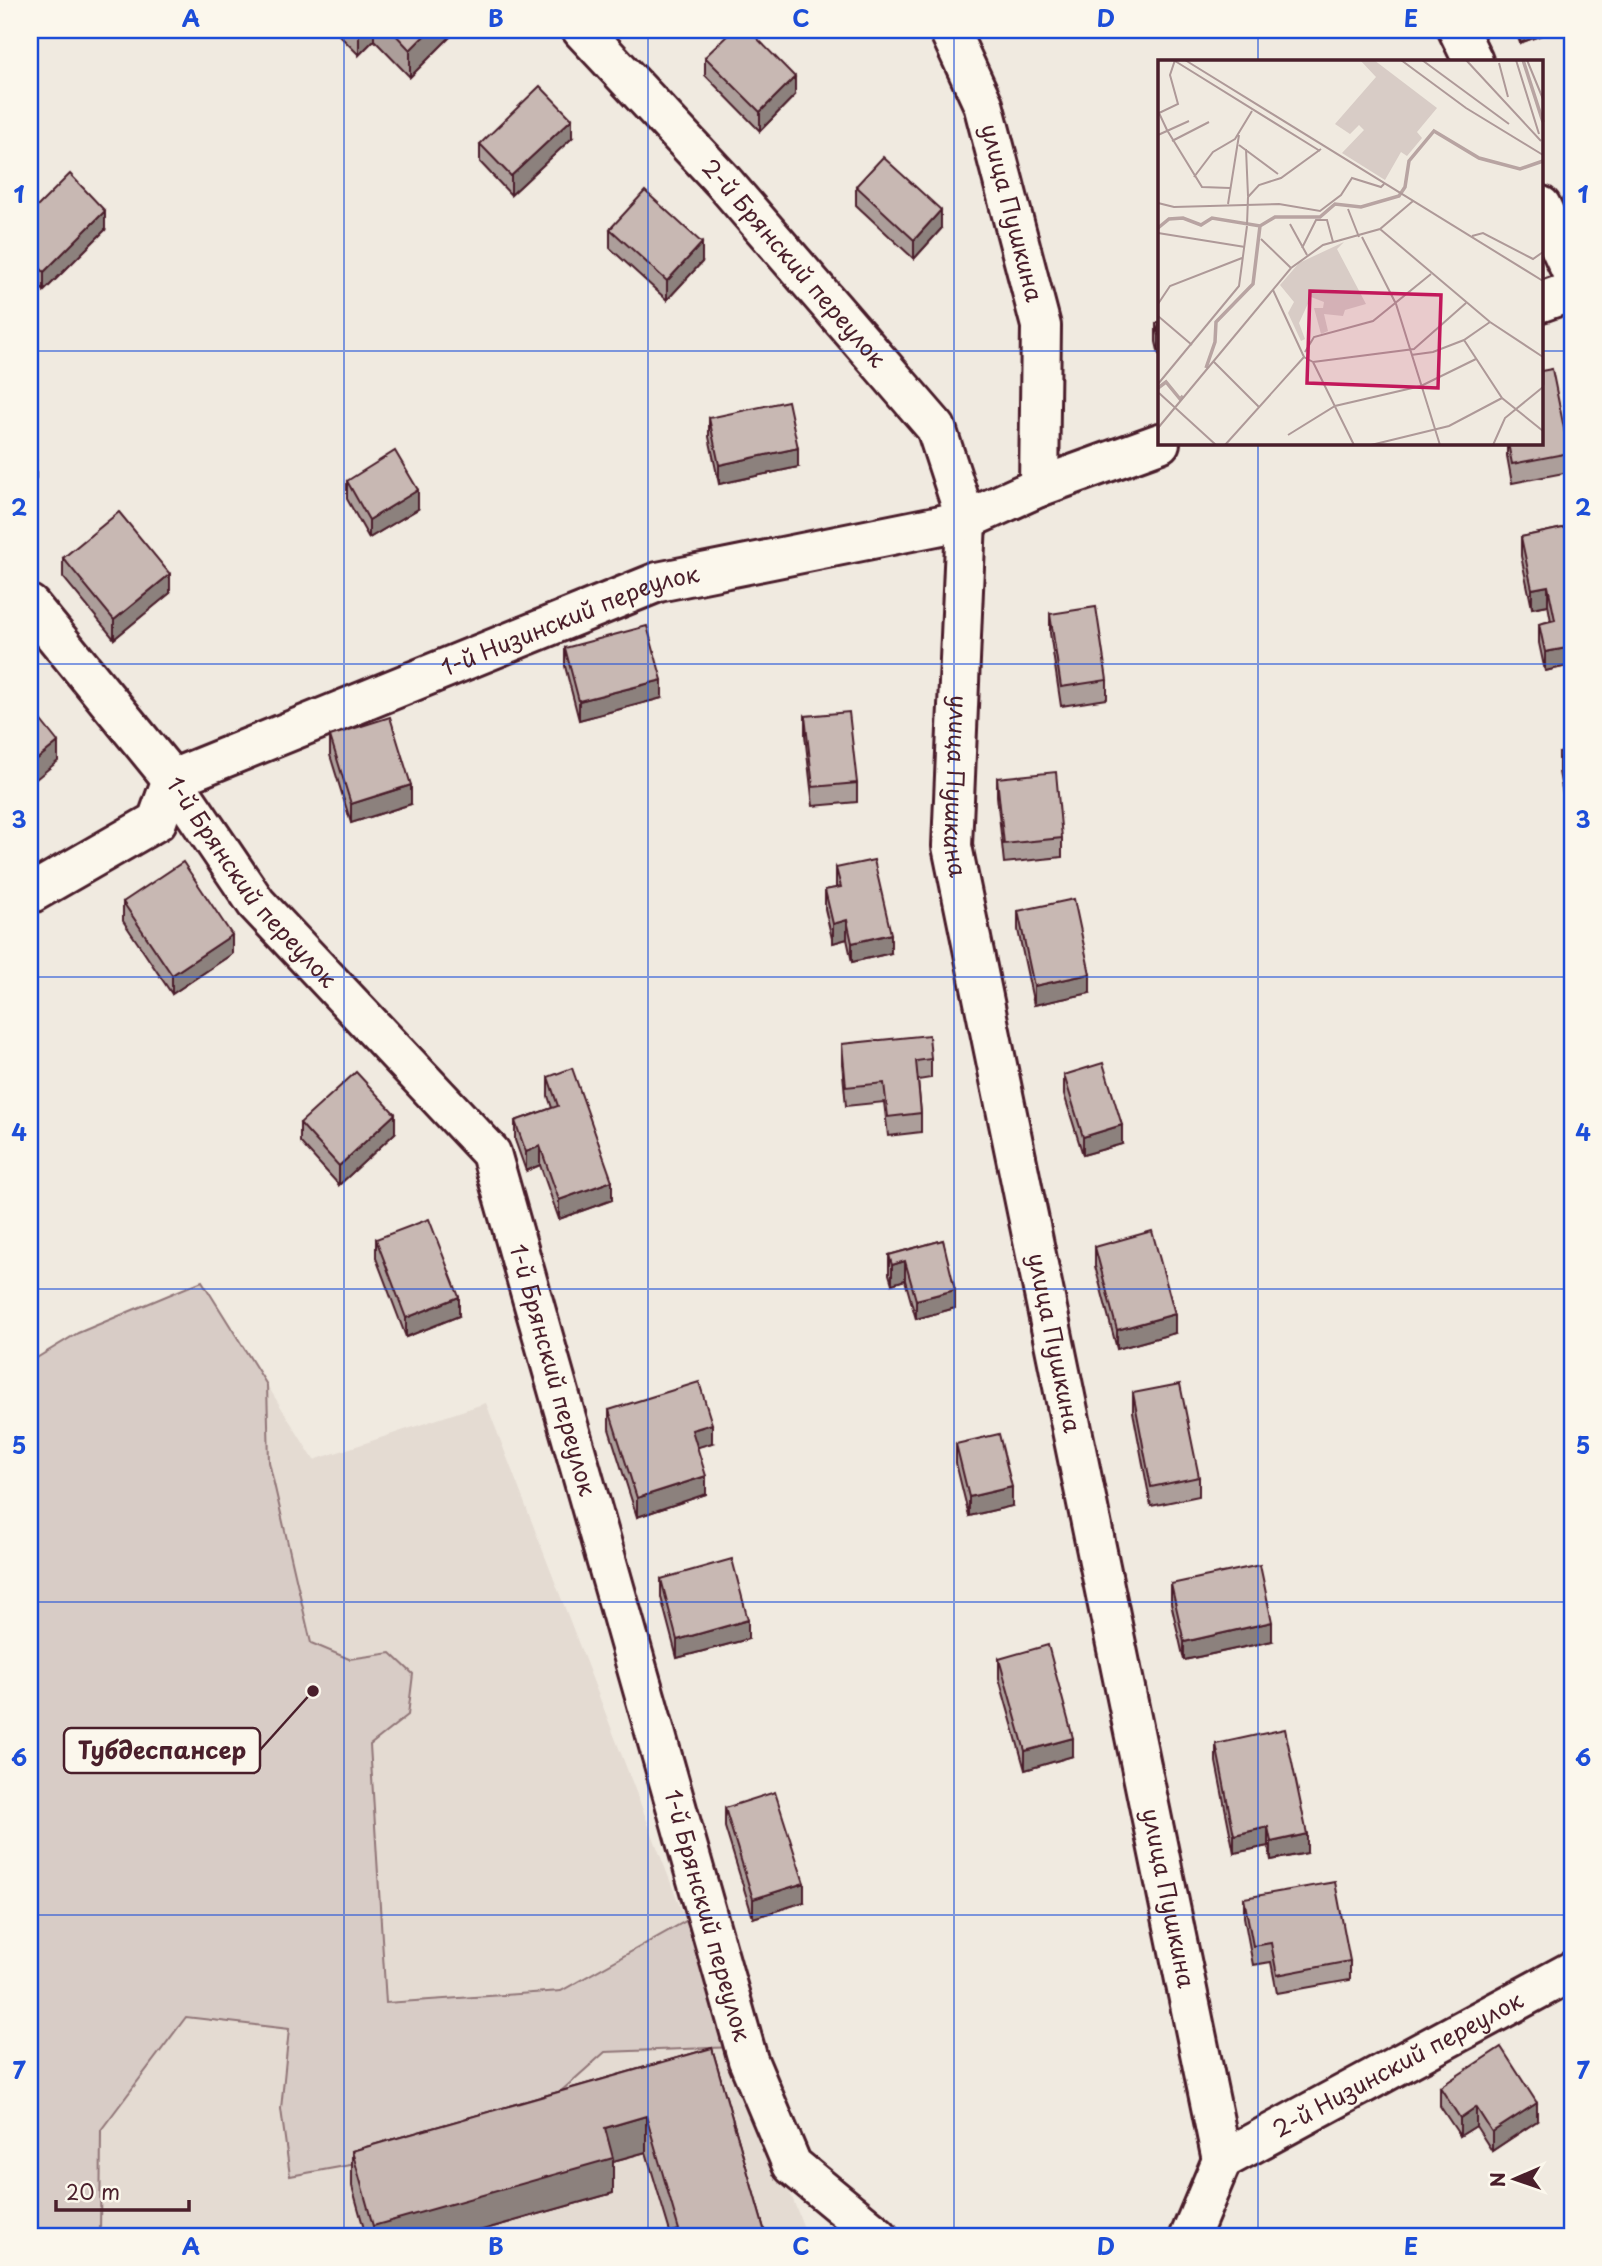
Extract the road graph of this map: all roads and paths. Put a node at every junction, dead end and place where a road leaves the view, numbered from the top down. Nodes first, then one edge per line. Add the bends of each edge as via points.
1 (582, 30) edge
2 (949, 30) edge
3 (1458, 30) edge
4 (1473, 60) edge
5 (1542, 208) edge
6 (1572, 273) edge
7 (1572, 291) edge
8 (1542, 302) edge
9 (1158, 444) edge
10 (1039, 487) junction
11 (966, 520) junction
12 (30, 605) edge
13 (172, 779) junction
14 (30, 894) edge
15 (1572, 1971) edge
16 (1222, 2160) junction
17 (878, 2236) edge
18 (1189, 2236) edge

1 - 11 street, 2-й Брянский переулок via 722,180 936,428
2 - 10 street, улица Пушкина via 983,104 1041,326
3 - 4 street
5 - 6 street
7 - 8 street
9 - 10 street, 1-й Низинский переулок
10 - 11 street, 1-й Низинский переулок
11 - 13 street, 1-й Низинский переулок via 657,582
11 - 16 street, улица Пушкина via 952,846
12 - 13 street, 1-й Брянский переулок
13 - 14 street via 157,821
13 - 17 street, 1-й Брянский переулок via 256,903 491,1153 748,2060 792,2165
15 - 16 street, 2-й Низинский переулок
16 - 18 street

